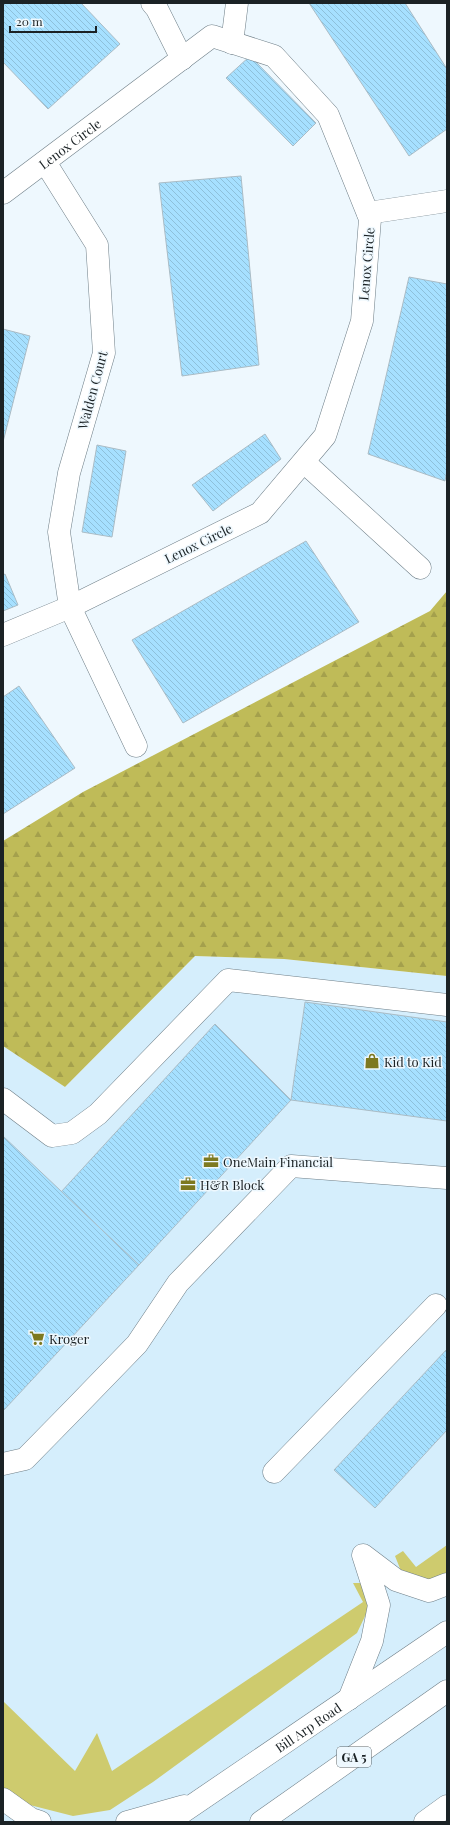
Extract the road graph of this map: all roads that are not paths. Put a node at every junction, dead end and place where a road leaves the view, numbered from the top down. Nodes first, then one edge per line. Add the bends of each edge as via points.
1 (152, 3) edge
2 (237, 3) edge
3 (232, 42) junction
4 (182, 59) junction
5 (44, 162) junction
6 (3, 193) edge
7 (447, 201) edge
8 (368, 213) junction
9 (304, 462) junction
10 (420, 568) dead end
11 (70, 607) junction
12 (3, 635) edge
13 (136, 746) dead end
14 (447, 1005) edge
15 (3, 1099) edge
16 (447, 1178) edge
17 (436, 1305) dead end
18 (3, 1464) edge
19 (274, 1472) dead end
20 (447, 1584) edge
21 (447, 1632) edge
22 (447, 1692) edge
23 (349, 1699) junction
24 (3, 1799) edge
25 (196, 1803) junction
26 (447, 1806) edge
27 (40, 1822) edge
28 (128, 1822) edge
29 (168, 1822) edge
30 (260, 1822) edge
31 (425, 1822) edge

1 - 4 street
2 - 3 street
3 - 4 street, Lenox Circle via 212,36
3 - 8 street, Lenox Circle via 274,56 328,115
4 - 5 street, Lenox Circle
5 - 6 street, Lenox Circle
5 - 11 street, Walden Court via 97,245 104,353 70,472 59,532
7 - 8 street
8 - 9 street, Lenox Circle via 370,220 362,322 325,436
9 - 10 street
9 - 11 street, Lenox Circle via 260,513
11 - 12 street, Lenox Circle
11 - 13 street, Walden Court
14 - 15 street via 228,980 98,1114 72,1133 52,1136
16 - 18 street via 291,1166 178,1283 137,1344 76,1408 25,1459
17 - 19 street
20 - 23 street via 429,1591 396,1580 363,1555 379,1605 372,1641
21 - 23 street, Bill Arp Road
22 - 30 street, GA 5
23 - 25 street, Bill Arp Road
24 - 27 street via 31,1819
25 - 28 street
25 - 29 street, Bill Arp Road
26 - 31 street

